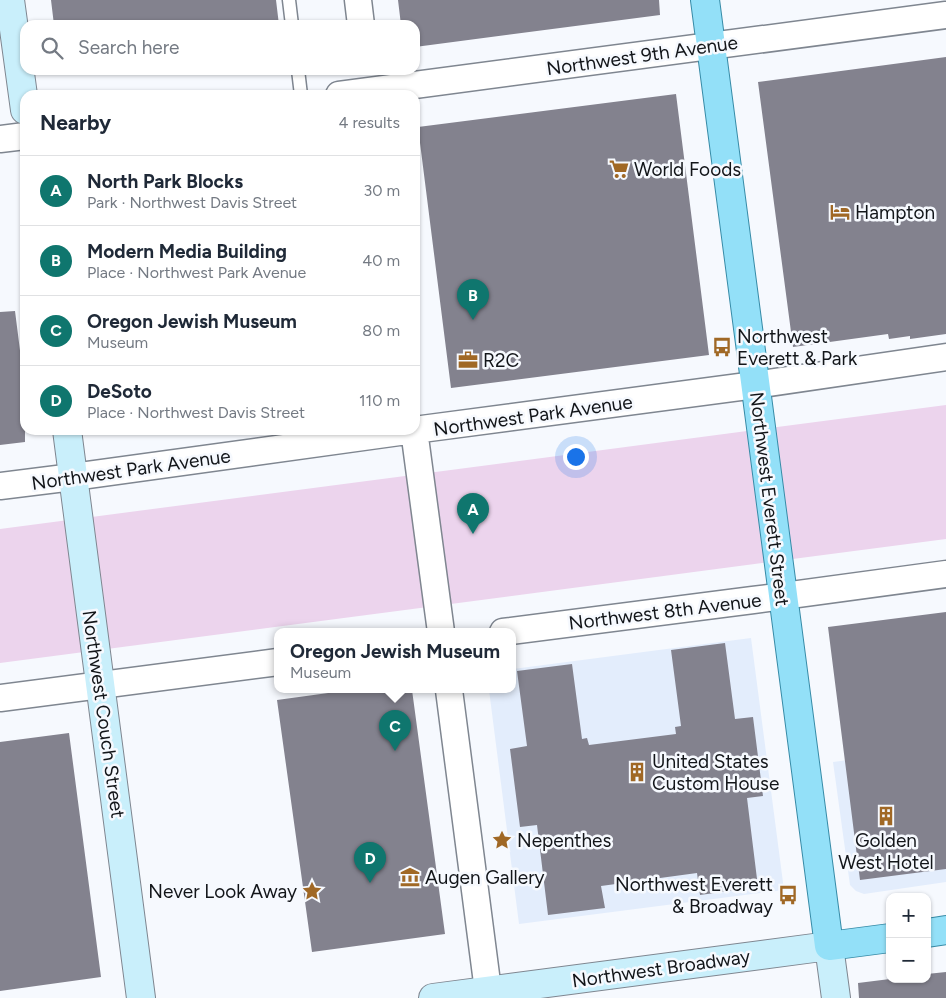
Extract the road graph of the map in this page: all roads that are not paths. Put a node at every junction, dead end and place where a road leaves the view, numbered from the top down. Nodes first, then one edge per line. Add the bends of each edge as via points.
1 (10, 0) edge
2 (289, 0) edge
3 (358, 0) edge
4 (705, 0) edge
5 (946, 15) edge
6 (291, 20) edge
7 (360, 20) edge
8 (711, 46) junction
9 (20, 73) edge
10 (20, 75) edge
11 (299, 75) edge
12 (369, 85) edge
13 (22, 90) edge
14 (300, 90) edge
15 (354, 90) edge
16 (20, 137) edge
17 (0, 139) edge
18 (946, 357) edge
19 (755, 386) junction
20 (420, 429) edge
21 (68, 435) edge
22 (378, 435) edge
23 (415, 435) edge
24 (73, 477) junction
25 (0, 486) edge
26 (946, 574) edge
27 (783, 595) junction
28 (440, 628) edge
29 (516, 630) edge
30 (274, 663) edge
31 (100, 685) junction
32 (449, 693) edge
33 (0, 698) edge
34 (946, 930) edge
35 (931, 932) edge
36 (886, 939) edge
37 (828, 946) junction
38 (488, 994) edge
39 (141, 998) edge
40 (433, 998) edge
41 (836, 998) edge

1 - 9 street
2 - 6 lane
3 - 7 street
4 - 8 main road, Northwest Everett Street
5 - 8 street, Northwest 9th Avenue
8 - 12 street, Northwest 9th Avenue
8 - 19 main road, Northwest Everett Street
10 - 13 street
11 - 14 lane
12 - 15 street, Northwest 9th Avenue
16 - 17 street
18 - 19 street, Northwest Park Avenue
19 - 20 street, Northwest Park Avenue
19 - 27 main road, Northwest Everett Street
21 - 24 street, Northwest Couch Street
22 - 24 street, Northwest Park Avenue
23 - 28 street
24 - 25 street, Northwest Park Avenue
24 - 31 street, Northwest Couch Street
26 - 27 street, Northwest 8th Avenue
27 - 29 street, Northwest 8th Avenue
27 - 37 main road, Northwest Everett Street
30 - 31 street
31 - 33 street
31 - 39 street, Northwest Couch Street
32 - 38 street
34 - 35 main road
36 - 37 main road, Northwest Broadway
37 - 38 street, Northwest Broadway
37 - 41 street, Northwest Everett Street
38 - 40 street, Northwest Broadway

